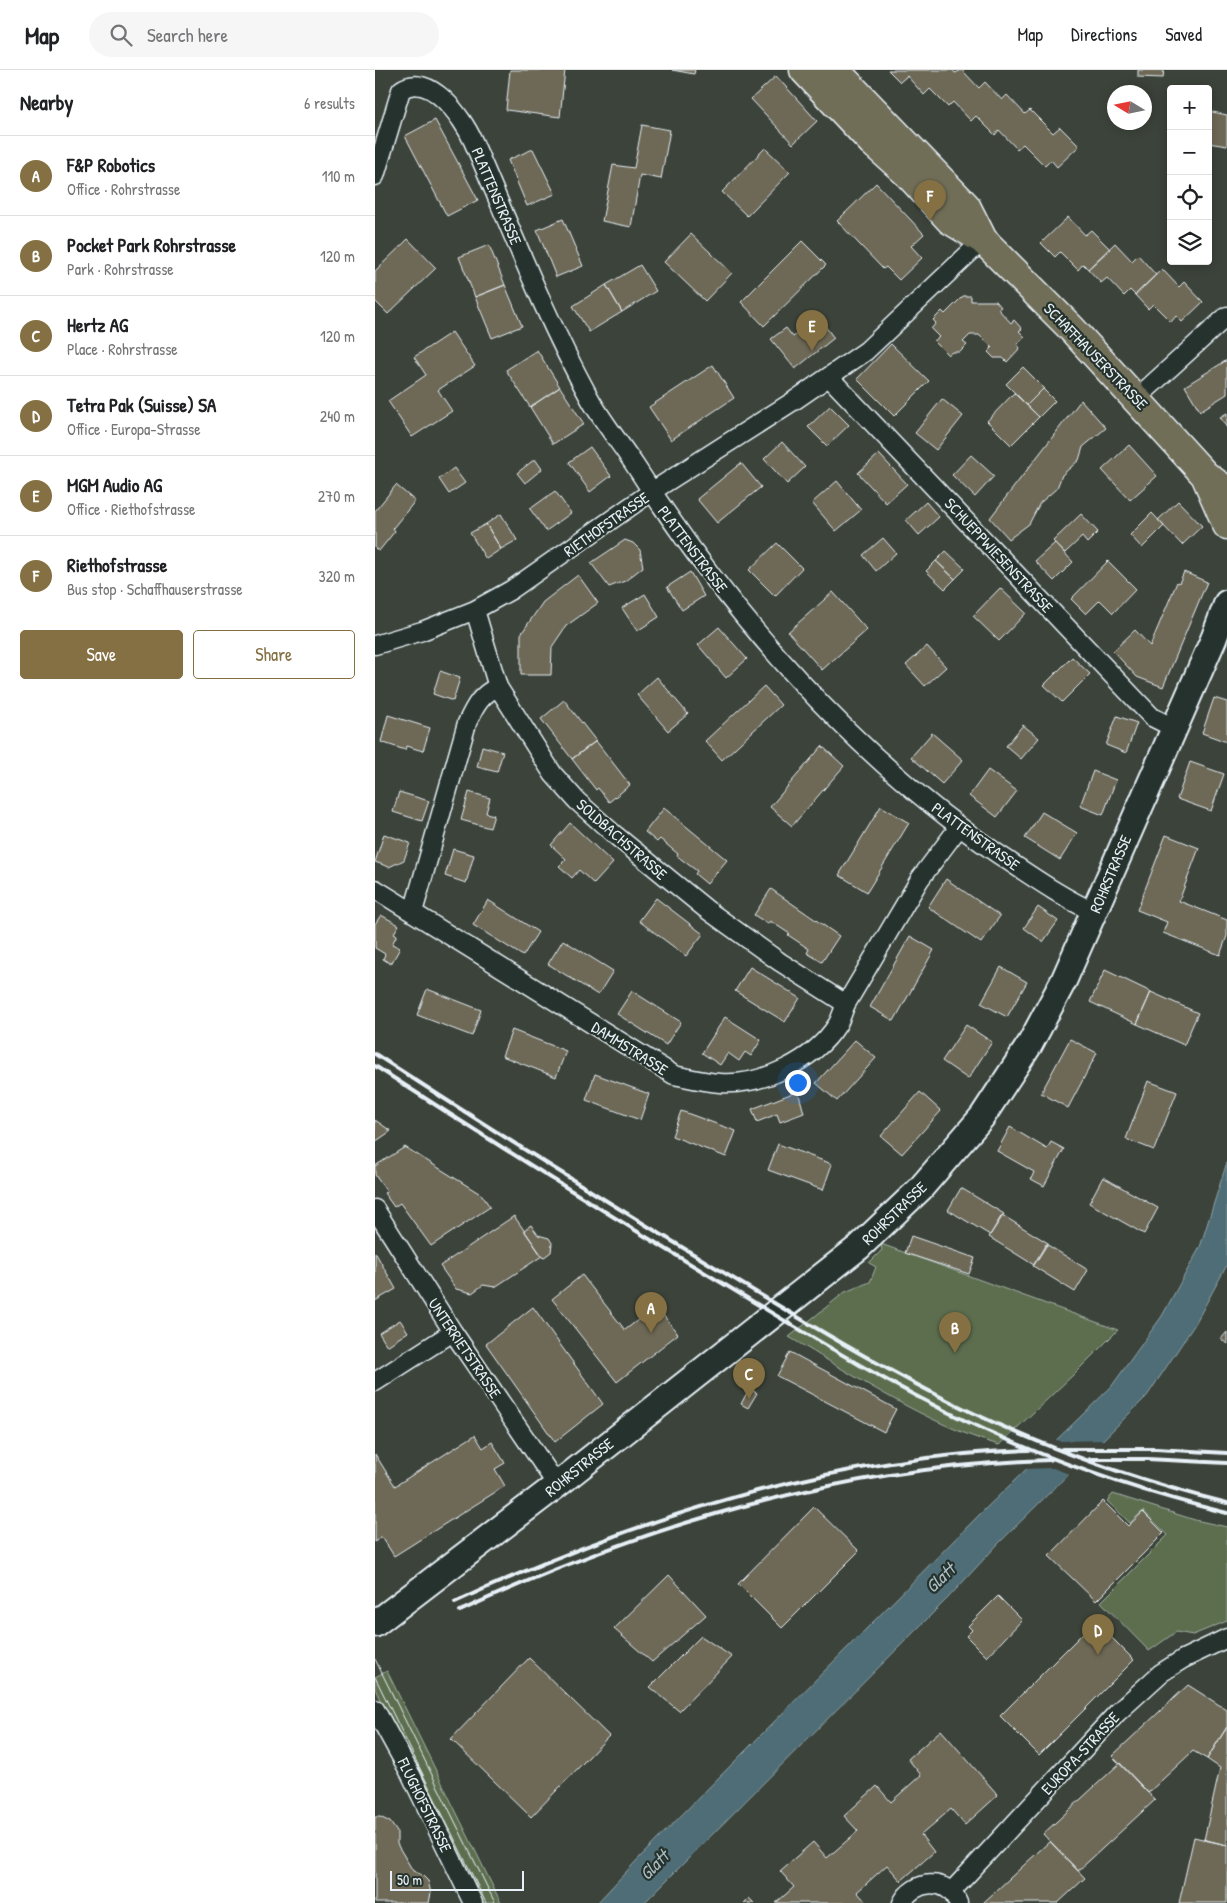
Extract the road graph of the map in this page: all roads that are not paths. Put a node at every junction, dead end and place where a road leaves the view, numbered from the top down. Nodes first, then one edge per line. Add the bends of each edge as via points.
1 (804, 70) edge
2 (835, 70) edge
3 (375, 176) edge
4 (983, 240) junction
5 (1227, 316) edge
6 (829, 377) junction
7 (1137, 398) junction
8 (1205, 475) junction
9 (1227, 491) edge
10 (651, 492) junction
11 (1227, 525) edge
12 (1227, 603) edge
13 (475, 610) junction
14 (1220, 629) edge
15 (375, 645) edge
16 (498, 687) junction
17 (1174, 728) junction
18 (959, 827) junction
19 (375, 889) edge
20 (413, 912) junction
21 (1094, 912) junction
22 (846, 1004) junction
23 (375, 1209) edge
24 (453, 1332) junction
25 (375, 1382) edge
26 (557, 1485) junction
27 (375, 1624) edge
28 (1227, 1638) edge
29 (375, 1709) edge
30 (954, 1897) edge
31 (473, 1903) edge
32 (902, 1903) edge

1 - 4 main road, SCHAFFHAUSERSTRASSE via 950,220
2 - 4 main road, SCHAFFHAUSERSTRASSE via 966,206
3 - 10 street, PLATTENSTRASSE via 401,90 408,82 416,80 435,86 446,96 471,134 541,296 590,398
4 - 6 street, RIETHOFSTRASSE via 870,348
4 - 7 main road, SCHAFFHAUSERSTRASSE
5 - 7 street
6 - 10 street, RIETHOFSTRASSE
6 - 17 street, SCHUEPPWIESENSTRASSE via 1152,717
7 - 8 main road, SCHAFFHAUSERSTRASSE
8 - 9 main road, SCHAFFHAUSERSTRASSE
8 - 11 main road, SCHAFFHAUSERSTRASSE
10 - 13 street, RIETHOFSTRASSE via 511,590
10 - 18 street, PLATTENSTRASSE via 756,632 787,666 891,770
12 - 14 main road, ROHRSTRASSE
13 - 15 street, RIETHOFSTRASSE
13 - 16 street, SOLDBACHSTRASSE
14 - 17 main road, ROHRSTRASSE
16 - 20 street via 487,692 476,704 467,723
16 - 22 street, SOLDBACHSTRASSE via 553,774 577,801 706,909
17 - 21 main road, ROHRSTRASSE
18 - 21 street, PLATTENSTRASSE via 1062,897
18 - 22 street, DAMMSTRASSE via 920,879
19 - 20 street, DAMMSTRASSE
20 - 22 street, DAMMSTRASSE via 674,1075 699,1081 721,1083 754,1079 796,1062 822,1042 837,1025
21 - 26 main road, ROHRSTRASSE via 1064,980 1030,1044 982,1117 920,1189 859,1247
23 - 24 street, UNTERRIETSTRASSE
24 - 25 street
24 - 26 street, UNTERRIETSTRASSE
26 - 27 main road, ROHRSTRASSE
28 - 30 street, EUROPA-STRASSE via 1161,1673 1117,1713
29 - 31 street, FLUGHOFSTRASSE
30 - 32 street, EUROPA-STRASSE via 934,1884 924,1884 907,1894

